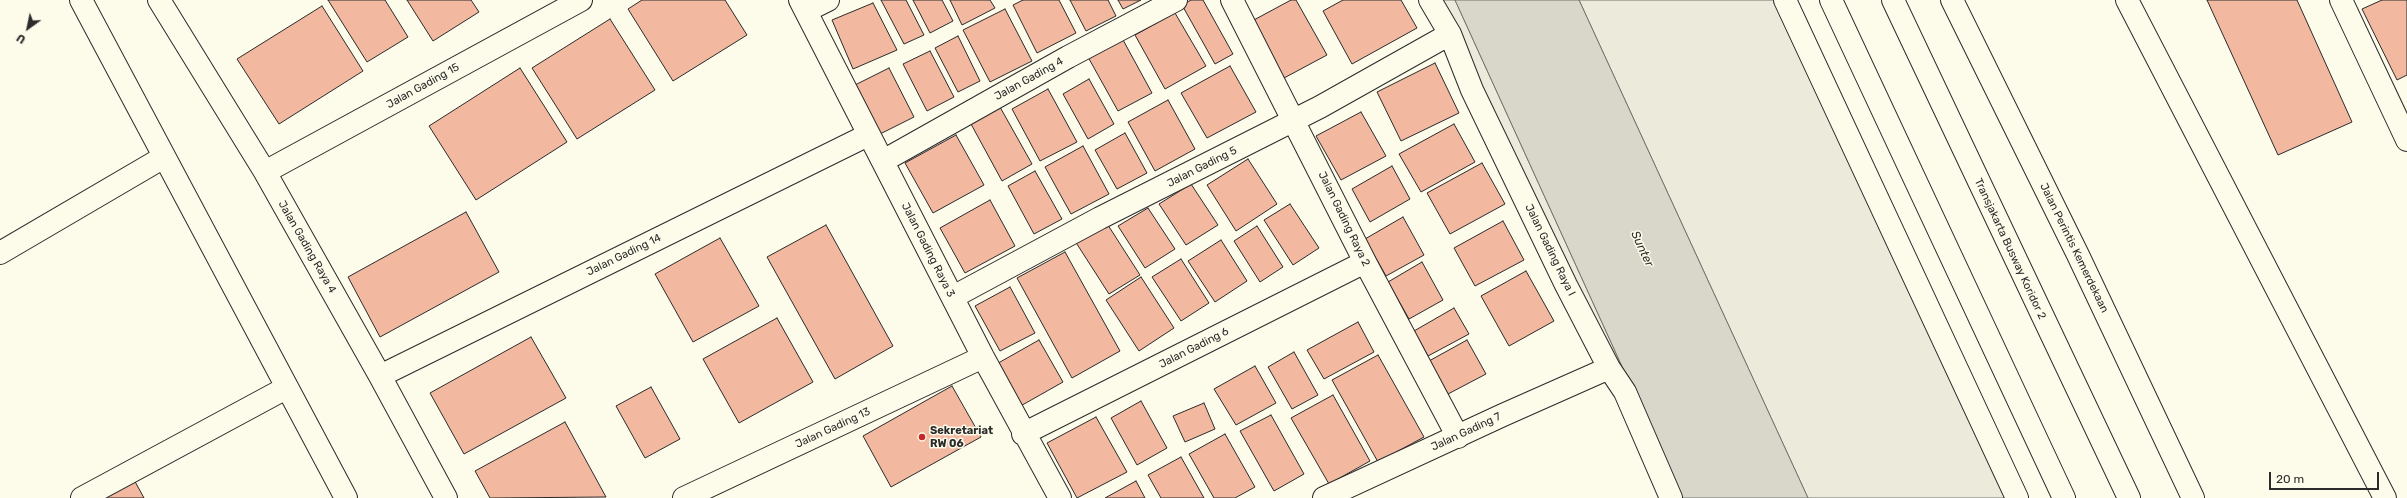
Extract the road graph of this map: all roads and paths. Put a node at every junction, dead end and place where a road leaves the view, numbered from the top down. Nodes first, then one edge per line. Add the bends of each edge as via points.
1 (81, 0) edge
2 (159, 0) edge
3 (581, 0) edge
4 (828, 0) edge
5 (1176, 0) edge
6 (1232, 0) edge
7 (1430, 0) edge
8 (1785, 0) edge
9 (1831, 0) edge
10 (1893, 0) edge
11 (1952, 0) edge
12 (2127, 0) edge
13 (2341, 0) edge
14 (803, 6) edge
15 (1450, 34) junction
16 (1295, 120) junction
17 (868, 134) junction
18 (2407, 140) edge
19 (164, 157) junction
20 (883, 161) junction
21 (265, 172) junction
22 (0, 253) edge
23 (1365, 262) junction
24 (953, 298) junction
25 (982, 357) junction
26 (1609, 368) junction
27 (380, 376) junction
28 (286, 388) junction
29 (1023, 434) junction
30 (1458, 437) junction
31 (82, 498) edge
32 (346, 498) edge
33 (446, 498) edge
34 (684, 498) edge
35 (1060, 498) edge
36 (1324, 498) edge
37 (1671, 498) edge
38 (2017, 498) edge
39 (2064, 498) edge
40 (2129, 498) edge
41 (2193, 498) edge
42 (2385, 498) edge

1 - 19 main road
2 - 21 main road, Jalan Gading Raya 4
3 - 21 main road, Jalan Gading 15
4 - 14 main road
5 - 20 main road, Jalan Gading 4 via 1068,57
6 - 16 main road, Jalan Gading Raya 2
7 - 15 main road, Jalan Gading Raya I
8 - 38 main road
9 - 39 main road
10 - 40 main road, Transjakarta Busway Koridor 2
11 - 41 main road, Jalan Perintis Kemerdekaan via 2078,254
12 - 42 main road
13 - 18 main road
14 - 17 main road, Jalan Gading Raya 3
15 - 16 main road, Jalan Gading 5
15 - 26 main road, Jalan Gading Raya I via 1472,90
16 - 23 main road, Jalan Gading Raya 2
16 - 24 main road, Jalan Gading 5 via 1100,218
17 - 20 main road, Jalan Gading Raya 3
17 - 27 main road, Jalan Gading 14
19 - 22 main road
19 - 28 main road
20 - 24 main road, Jalan Gading Raya 3
21 - 27 main road, Jalan Gading Raya 4
23 - 29 main road, Jalan Gading 6
23 - 30 main road, Jalan Gading Raya 2
24 - 25 main road, Jalan Gading Raya 3
25 - 29 main road, Jalan Gading Raya 3
25 - 34 main road, Jalan Gading 13
26 - 30 main road, Jalan Gading 7
26 - 37 main road, Jalan Gading Raya I via 1625,392
27 - 33 main road, Jalan Gading Raya 4
28 - 31 main road
28 - 32 main road
29 - 35 main road, Jalan Gading Raya 3
30 - 36 main road, Jalan Gading 7

